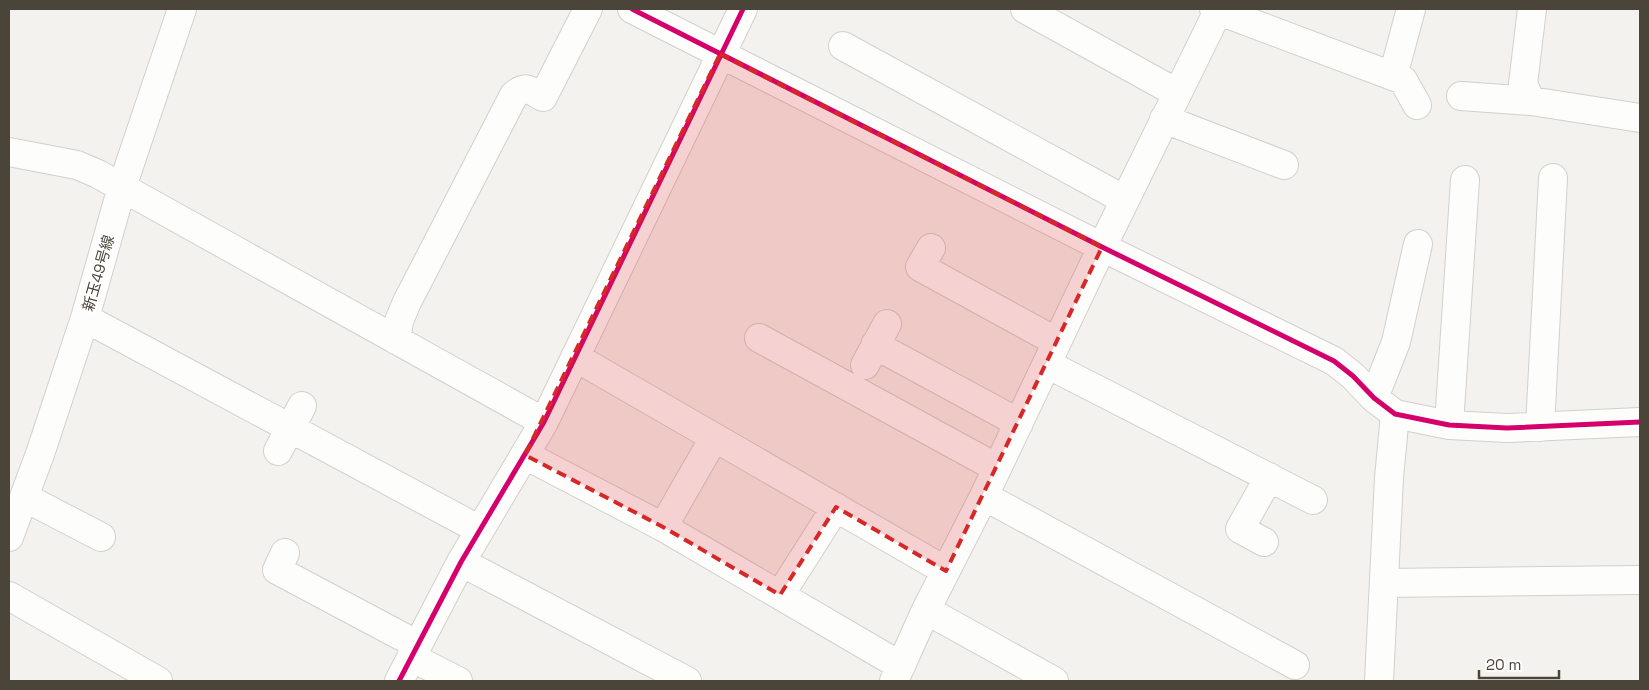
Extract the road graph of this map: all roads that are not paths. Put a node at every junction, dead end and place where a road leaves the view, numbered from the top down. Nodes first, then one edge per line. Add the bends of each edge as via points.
1 (182, 9) edge
2 (588, 9) edge
3 (632, 9) edge
4 (743, 9) edge
5 (1025, 9) edge
6 (1412, 9) edge
7 (1532, 9) edge
8 (1217, 10) edge
9 (843, 46) dead end
10 (720, 54) junction
11 (1393, 76) junction
12 (1177, 94) junction
13 (1461, 96) dead end
14 (1531, 101) junction
15 (1417, 104) dead end
16 (1640, 118) edge
17 (1164, 119) junction
18 (9, 152) edge
19 (1284, 165) dead end
20 (1553, 178) dead end
21 (1464, 180) dead end
22 (122, 187) junction
23 (1125, 200) junction
24 (1418, 244) dead end
25 (1102, 246) junction
26 (931, 248) dead end
27 (85, 318) junction
28 (758, 338) dead end
29 (396, 340) junction
30 (876, 345) dead end
31 (1052, 353) junction
32 (575, 357) junction
33 (1385, 406) junction
34 (544, 422) junction
35 (1640, 422) edge
36 (1019, 423) junction
37 (1449, 425) junction
38 (1540, 427) junction
39 (714, 438) junction
40 (524, 455) junction
41 (997, 468) junction
42 (1268, 477) junction
43 (984, 496) junction
44 (24, 497) junction
45 (1313, 500) dead end
46 (836, 507) junction
47 (663, 527) junction
48 (480, 530) junction
49 (9, 536) edge
50 (101, 537) dead end
51 (1264, 542) dead end
52 (285, 553) dead end
53 (461, 562) junction
54 (946, 571) junction
55 (1640, 580) edge
56 (1384, 584) junction
57 (780, 595) junction
58 (9, 596) edge
59 (926, 610) junction
60 (415, 651) junction
61 (1295, 665) dead end
62 (898, 674) edge
63 (158, 681) edge
64 (399, 681) edge
65 (458, 681) edge
66 (686, 681) edge
67 (1054, 681) edge
68 (1379, 681) edge

1 - 22 street, 新玉49号線
2 - 29 street via 543,97 528,89 514,95 476,194 407,302
3 - 10 street
4 - 10 street
5 - 12 street
6 - 11 street
7 - 14 street via 1524,84
8 - 11 street
8 - 12 street
9 - 23 street
10 - 25 street
10 - 32 street
11 - 15 street via 1403,80
12 - 17 street
13 - 14 street
14 - 16 street
17 - 19 street
17 - 23 street
18 - 22 street via 77,165
20 - 38 street
21 - 37 street
22 - 27 street, 新玉49号線
22 - 29 street
23 - 25 street
24 - 33 street
25 - 31 street
25 - 33 street via 1334,362
26 - 31 street via 920,267
27 - 44 street, 新玉49号線
27 - 48 street
28 - 41 street
29 - 34 street
30 - 36 street
31 - 36 street
31 - 42 street
32 - 34 street
32 - 39 street
33 - 37 street
33 - 56 street via 1389,478
34 - 40 street
35 - 38 street
36 - 41 street
37 - 38 street
39 - 46 street
39 - 47 street
40 - 47 street
40 - 48 street
41 - 43 street
42 - 45 street
42 - 51 street via 1240,529
43 - 54 street
43 - 61 street
44 - 49 street, 新玉49号線
44 - 50 street
46 - 54 street
46 - 57 street
47 - 57 street
48 - 53 street
52 - 60 street via 277,570
53 - 60 street
53 - 66 street
54 - 59 street
55 - 56 street
56 - 68 street
57 - 62 street
58 - 63 street
59 - 62 street
59 - 67 street
60 - 64 street
60 - 65 street

